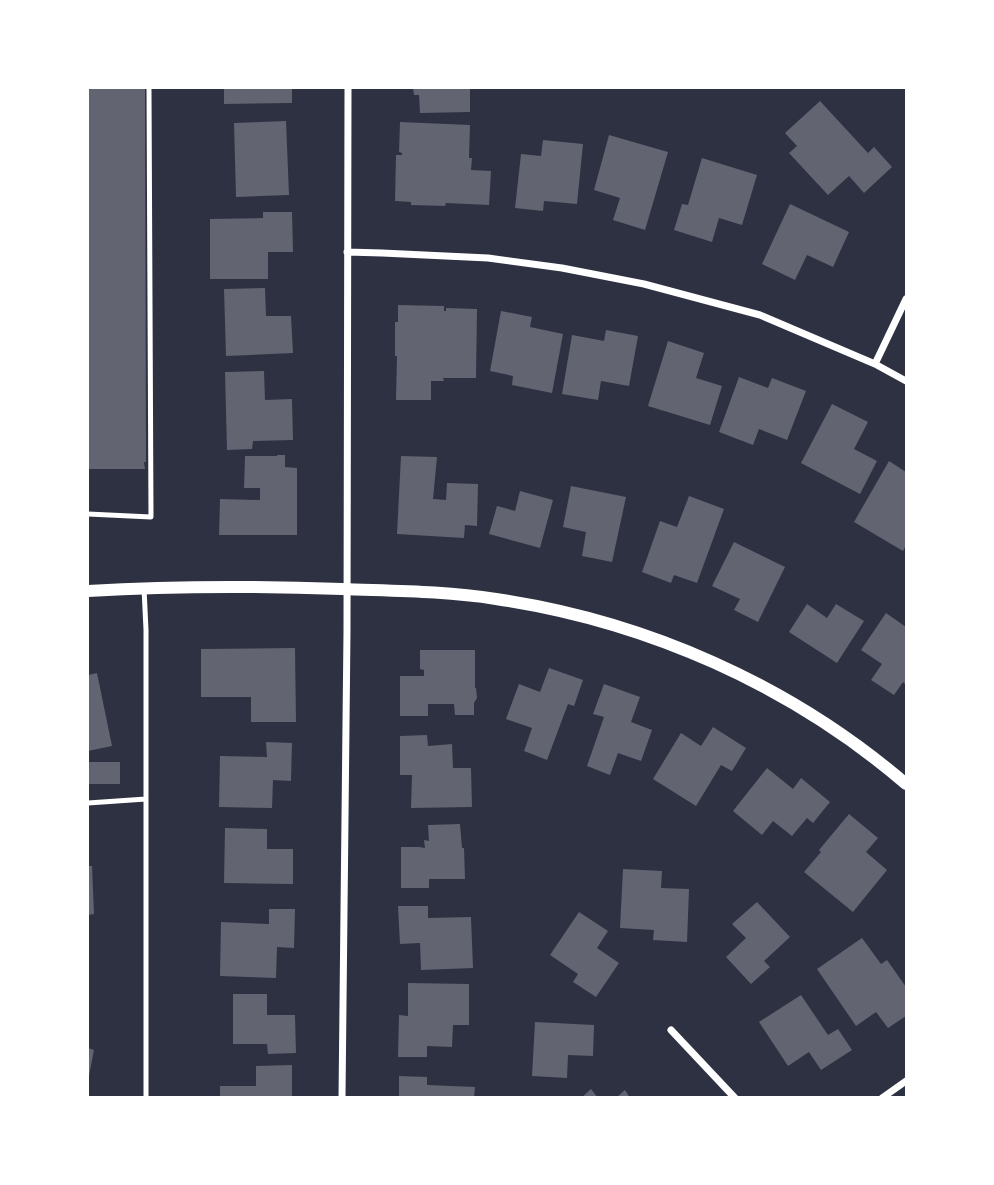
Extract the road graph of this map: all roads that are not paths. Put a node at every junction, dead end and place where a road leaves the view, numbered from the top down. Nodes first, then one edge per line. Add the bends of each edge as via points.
1 (149, 88) edge
2 (348, 88) edge
3 (347, 253) junction
4 (906, 299) edge
5 (874, 364) junction
6 (906, 381) edge
7 (88, 513) edge
8 (144, 588) junction
9 (346, 590) junction
10 (88, 591) edge
11 (906, 784) edge
12 (146, 799) junction
13 (88, 803) edge
14 (671, 1030) dead end
15 (906, 1081) edge
16 (146, 1097) edge
17 (342, 1097) edge
18 (735, 1097) edge
19 (882, 1097) edge

1 - 7 lane via 151,517
2 - 3 street
3 - 5 street via 488,258 644,285 760,315
3 - 9 street
4 - 5 street
5 - 6 street
8 - 9 street
8 - 10 street
8 - 12 lane
9 - 11 street via 429,591 520,603 603,622 682,649 792,703 859,746
9 - 17 street
12 - 13 lane
12 - 16 lane
14 - 18 street
15 - 19 street

